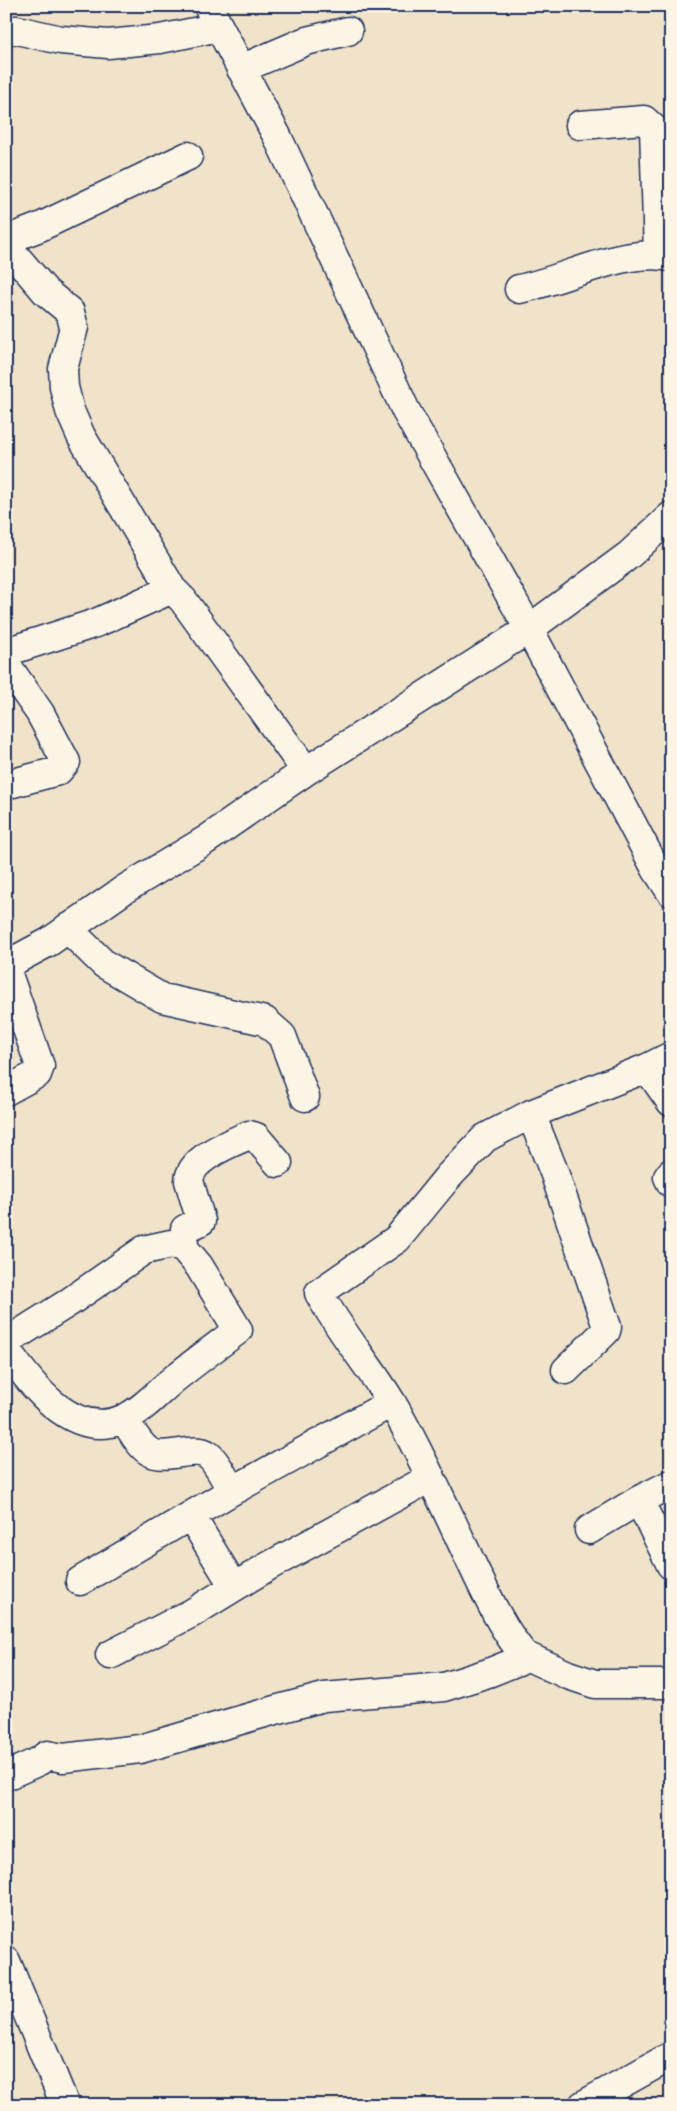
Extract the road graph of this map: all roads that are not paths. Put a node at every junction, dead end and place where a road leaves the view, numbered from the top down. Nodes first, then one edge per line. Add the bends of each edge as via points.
1 (213, 16) edge
2 (6, 30) edge
3 (348, 31) dead end
4 (241, 69) junction
5 (580, 124) dead end
6 (188, 156) dead end
7 (6, 240) edge
8 (6, 245) edge
9 (665, 256) edge
10 (519, 289) dead end
11 (671, 516) edge
12 (172, 589) junction
13 (529, 629) junction
14 (6, 652) edge
15 (6, 664) edge
16 (306, 771) junction
17 (13, 783) dead end
18 (671, 892) edge
19 (67, 928) junction
20 (6, 967) edge
21 (659, 1062) edge
22 (6, 1091) edge
23 (305, 1097) dead end
24 (671, 1102) edge
25 (531, 1114) junction
26 (278, 1163) dead end
27 (671, 1173) edge
28 (671, 1183) edge
29 (183, 1248) junction
30 (6, 1342) edge
31 (6, 1349) edge
32 (566, 1370) dead end
33 (391, 1403) junction
34 (124, 1419) junction
35 (430, 1478) junction
36 (671, 1484) edge
37 (232, 1491) junction
38 (639, 1500) junction
39 (191, 1516) junction
40 (589, 1530) dead end
41 (671, 1566) edge
42 (80, 1581) dead end
43 (234, 1587) junction
44 (110, 1655) dead end
45 (524, 1655) junction
46 (671, 1684) edge
47 (6, 1776) edge
48 (6, 1962) edge
49 (671, 2056) edge
50 (65, 2105) edge
51 (583, 2105) edge

1 - 2 street via 160,39 108,44
1 - 4 street
3 - 4 street via 306,41
4 - 13 street via 277,136 406,411
5 - 9 street via 644,120 654,129
6 - 7 street
8 - 12 street via 46,292 70,312 74,327 63,369 70,411
9 - 10 street via 605,262
11 - 13 street via 629,555
12 - 14 street via 96,623
12 - 16 street
13 - 16 street
13 - 18 street
15 - 17 street via 40,713 66,762 58,770
16 - 19 street via 206,840
19 - 20 street
19 - 23 street via 104,964 162,998 265,1021 282,1036
20 - 22 street via 40,1066 37,1074
21 - 24 street
21 - 25 street
25 - 32 street via 608,1327
25 - 33 street via 485,1138 446,1178 397,1239 319,1292 335,1322
26 - 29 street via 256,1138 249,1135 214,1150 194,1167 188,1180 201,1221 185,1229
27 - 28 street via 668,1177
29 - 30 street via 171,1244 144,1250
29 - 34 street via 199,1266 238,1330
31 - 34 street via 44,1397 80,1422 105,1424
33 - 35 street
33 - 37 street
34 - 37 street via 149,1452 158,1455 207,1454
35 - 43 street
35 - 45 street via 506,1633
36 - 38 street
37 - 39 street
38 - 40 street
38 - 41 street
39 - 42 street
39 - 43 street
43 - 44 street via 192,1613
45 - 46 street via 595,1684
45 - 47 street via 488,1673 444,1687 324,1697 140,1750 63,1758 47,1755
48 - 50 street
49 - 51 street

